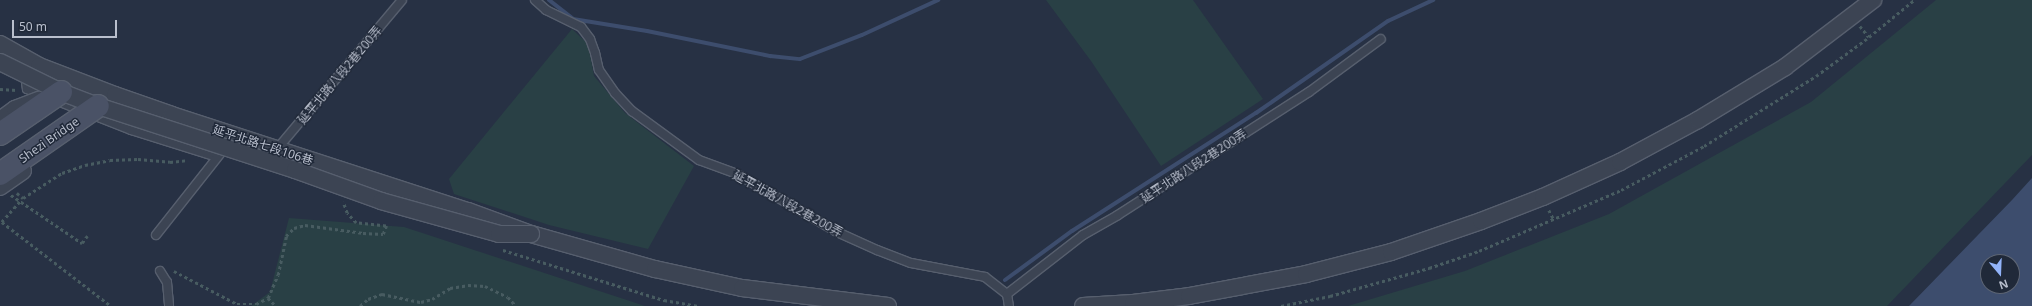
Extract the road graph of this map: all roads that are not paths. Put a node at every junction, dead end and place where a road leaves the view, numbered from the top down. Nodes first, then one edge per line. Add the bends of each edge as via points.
1 (402, 0) edge
2 (535, 0) edge
3 (1873, 0) edge
4 (1381, 39) dead end
5 (0, 44) edge
6 (0, 58) edge
7 (0, 62) edge
8 (61, 92) junction
9 (98, 106) junction
10 (0, 120) edge
11 (0, 134) edge
12 (284, 151) junction
13 (217, 157) junction
14 (2, 184) edge
15 (531, 234) junction
16 (156, 235) dead end
17 (160, 270) dead end
18 (1007, 294) junction
19 (169, 306) edge
20 (888, 306) edge
21 (1009, 306) edge
22 (1083, 306) edge

1 - 12 lane, 延平北路八段2巷200弄
2 - 18 lane, 延平北路八段2巷200弄 via 546,10 580,27 590,39 599,70 615,93 632,111 699,160 737,174 837,232 876,250 911,263 985,277
3 - 22 street via 1785,67 1698,120 1620,162 1543,197 1391,252 1306,274 1196,295
4 - 18 lane, 延平北路八段2巷200弄 via 1309,92 1083,235
5 - 12 street, 延平北路七段106巷 via 39,66 108,92
6 - 13 lane via 24,72 27,89 131,130
7 - 8 street, bridge
8 - 9 street, bridge
8 - 10 street, bridge via 15,109
8 - 11 street, bridge
9 - 14 street, Shezi Bridge, bridge
9 - 15 street, bridge via 401,207 498,234
12 - 13 lane via 282,163 224,150
12 - 15 street, 延平北路七段106巷
13 - 16 lane
15 - 20 street via 655,269 742,288
17 - 19 lane via 167,282
18 - 21 lane

